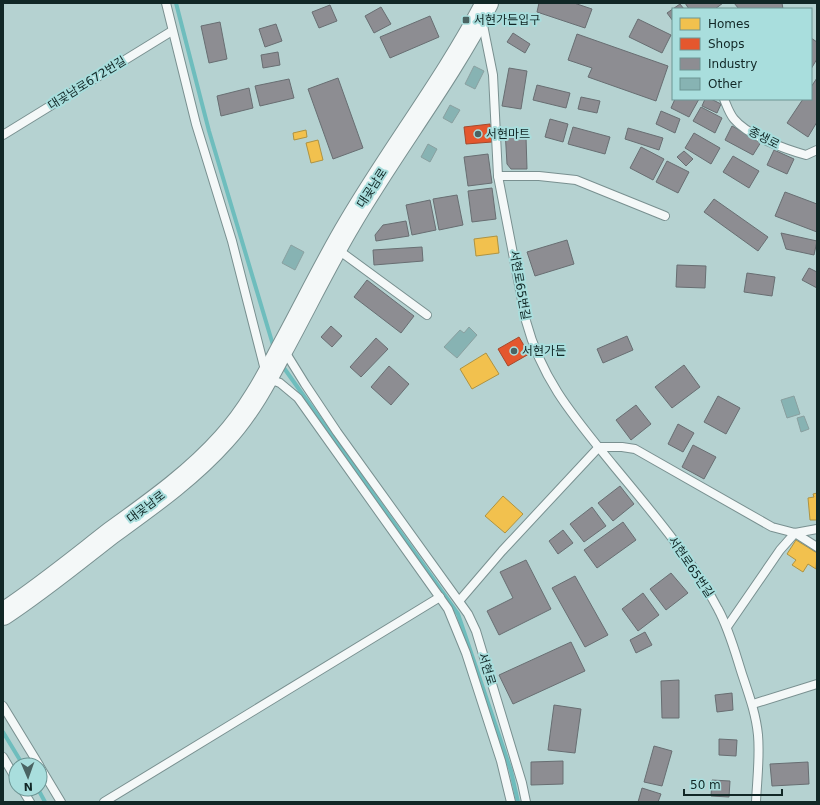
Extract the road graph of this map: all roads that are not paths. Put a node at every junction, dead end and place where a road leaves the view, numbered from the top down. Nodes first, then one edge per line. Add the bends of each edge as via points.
1 (166, 3) edge
2 (484, 9) edge
3 (172, 31) junction
4 (724, 100) edge
5 (3, 135) edge
6 (817, 150) edge
7 (498, 176) junction
8 (665, 216) dead end
9 (337, 249) junction
10 (427, 315) dead end
11 (283, 348) junction
12 (267, 378) junction
13 (599, 447) junction
14 (817, 529) edge
15 (795, 533) junction
16 (817, 547) edge
17 (440, 597) junction
18 (460, 600) junction
19 (3, 614) edge
20 (727, 628) junction
21 (817, 684) edge
22 (752, 704) junction
23 (3, 706) edge
24 (34, 757) edge
25 (48, 781) edge
26 (61, 802) edge
27 (104, 802) edge
28 (511, 802) edge
29 (526, 802) edge
30 (756, 802) edge

1 - 3 lane
2 - 7 lane, 서현로65번길 via 493,75
2 - 9 street, 대곶남로 via 439,86 372,187
3 - 5 lane, 대곶남로672번길
3 - 12 lane via 196,124 232,242
4 - 6 lane, 종생로 via 734,120 760,137 806,156
7 - 8 lane via 539,176 576,180
7 - 13 lane, 서현로65번길 via 532,345 558,395
9 - 10 lane
9 - 11 street, 대곶남로
11 - 12 street, 대곶남로
11 - 18 lane, 서현로 via 337,432
12 - 17 lane via 280,383 298,398
12 - 19 street, 대곶남로 via 226,437 203,462 45,586
13 - 15 lane via 635,449 766,524
13 - 18 lane
13 - 20 lane, 서현로65번길 via 680,551 706,588
14 - 15 lane
15 - 16 lane
15 - 20 lane via 780,550
17 - 27 lane
17 - 28 lane via 455,623 466,653 501,761
18 - 29 lane, 서현로 via 476,631
20 - 22 lane, 서현로65번길
21 - 22 lane
22 - 30 lane, 서현로65번길 via 758,738
23 - 24 lane
25 - 26 lane

